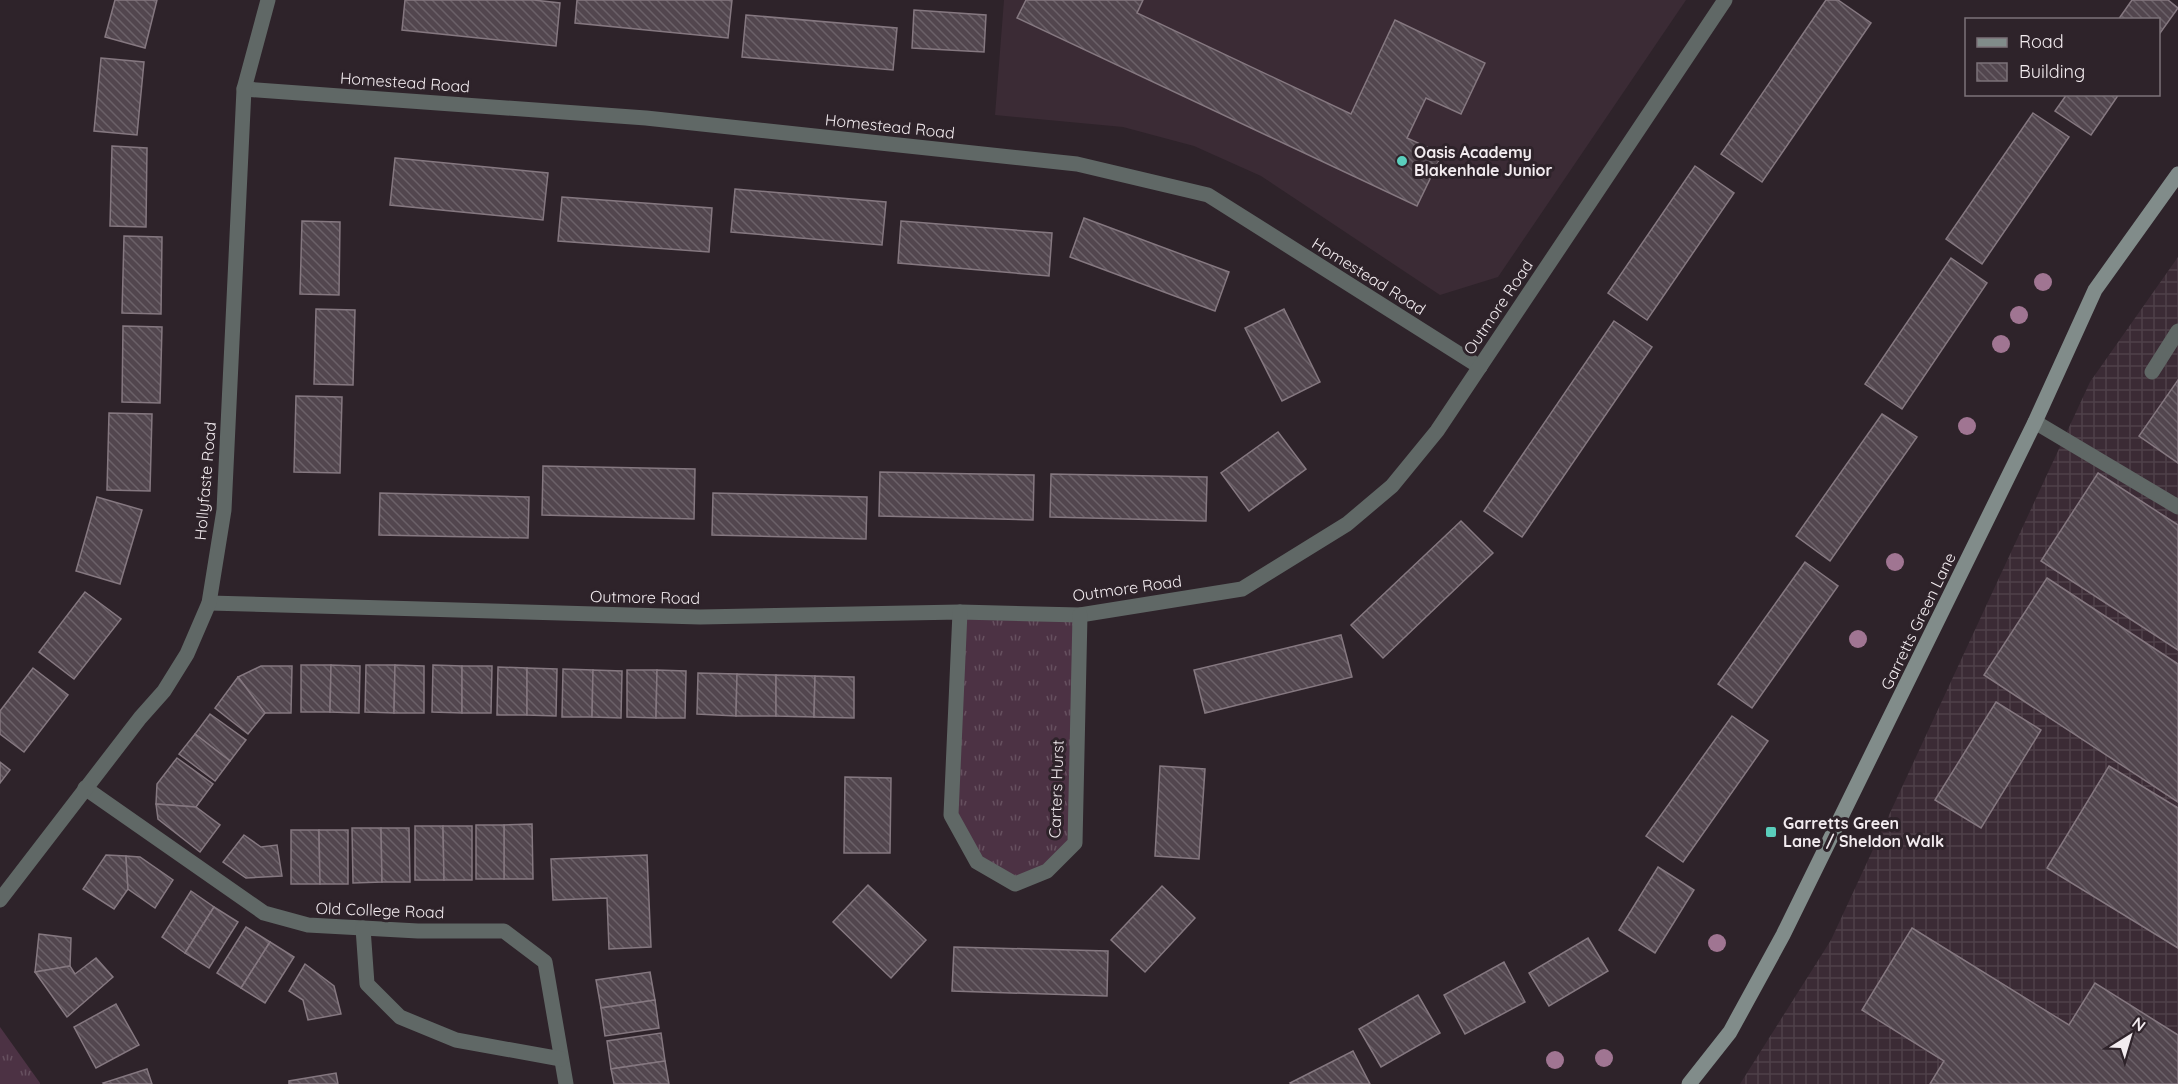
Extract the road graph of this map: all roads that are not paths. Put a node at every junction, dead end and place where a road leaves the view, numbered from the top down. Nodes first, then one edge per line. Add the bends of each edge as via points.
1 (267, 0) edge
2 (1725, 0) edge
3 (244, 89) junction
4 (2178, 174) edge
5 (2178, 331) edge
6 (1480, 367) junction
7 (2152, 372) dead end
8 (2035, 422) junction
9 (2178, 507) edge
10 (209, 603) junction
11 (960, 612) junction
12 (1080, 615) junction
13 (85, 788) junction
14 (0, 900) edge
15 (363, 928) junction
16 (561, 1059) junction
17 (566, 1084) edge
18 (1689, 1084) edge

1 - 3 street, Hollyfaste Road
2 - 6 street, Outmore Road
3 - 6 street, Homestead Road via 646,118 1077,164 1208,195
3 - 10 street, Hollyfaste Road via 224,510
4 - 8 street, Garretts Green Lane via 2095,290
5 - 7 street
6 - 12 street, Outmore Road via 1437,431 1392,486 1347,524 1299,554 1242,589
8 - 9 street
8 - 18 street, Garretts Green Lane via 1783,935 1730,1032
10 - 11 street, Outmore Road via 700,616
10 - 13 street, Hollyfaste Road via 187,654 164,691
11 - 12 street, Outmore Road
11 - 12 street, Carters Hurst via 951,815 976,862 1015,884 1047,871 1075,843
13 - 14 street, Hollyfaste Road
13 - 15 street, Old College Road via 264,913 308,925
15 - 16 street via 367,984 400,1017 456,1040
15 - 16 street, Old College Road via 504,931 544,962
16 - 17 street, Old College Road

